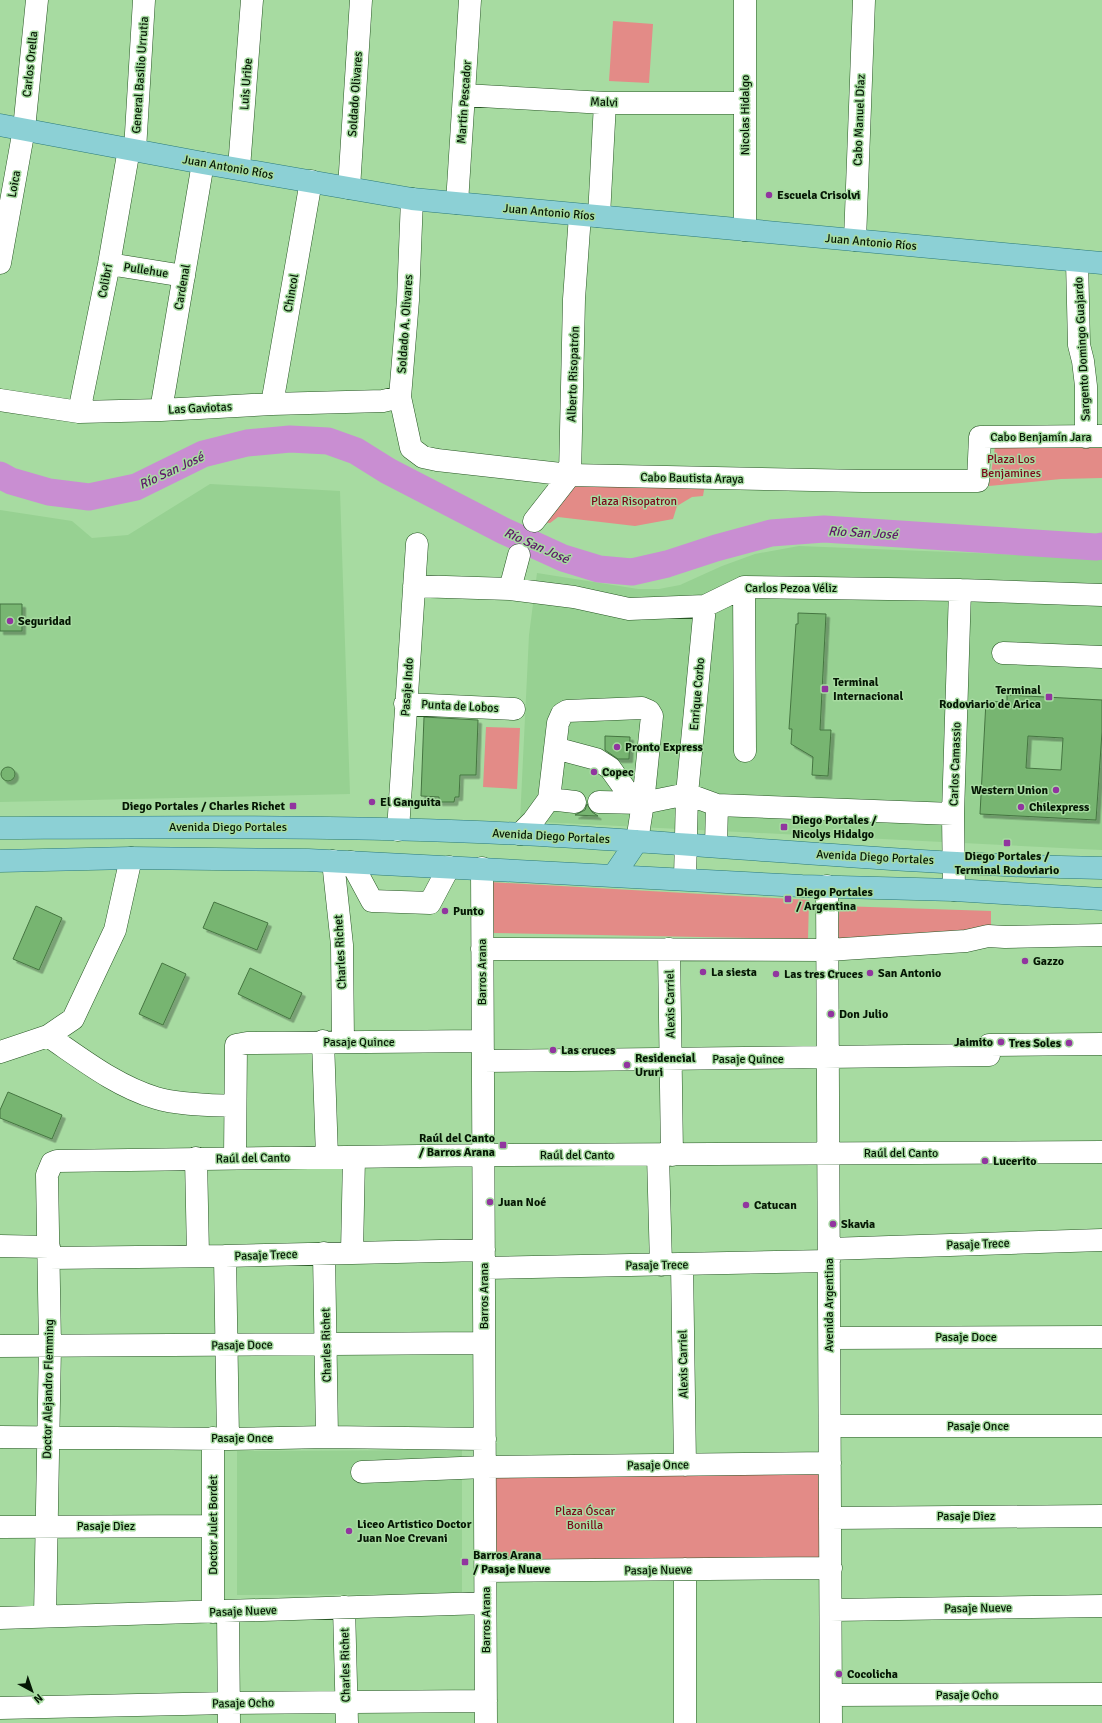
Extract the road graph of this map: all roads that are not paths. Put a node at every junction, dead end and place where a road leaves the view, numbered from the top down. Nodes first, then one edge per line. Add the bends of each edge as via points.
1 (37, 0) edge
2 (144, 0) edge
3 (252, 0) edge
4 (361, 0) edge
5 (470, 0) edge
6 (745, 0) edge
7 (864, 0) edge
8 (464, 95) junction
9 (605, 103) junction
10 (745, 103) junction
11 (0, 125) edge
12 (24, 129) junction
13 (132, 150) junction
14 (203, 163) junction
15 (239, 168) junction
16 (311, 181) junction
17 (349, 188) junction
18 (412, 199) junction
19 (457, 203) junction
20 (589, 216) junction
21 (3, 229) edge
22 (745, 230) junction
23 (855, 240) junction
24 (1077, 261) junction
25 (0, 263) edge
26 (1102, 263) edge
27 (109, 264) junction
28 (184, 276) junction
29 (400, 397) junction
30 (0, 400) edge
31 (272, 404) junction
32 (161, 410) junction
33 (79, 412) junction
34 (1094, 437) edge
35 (411, 448) joint
36 (570, 475) junction
37 (978, 481) joint
38 (534, 521) dead end
39 (417, 544) dead end
40 (519, 555) dead end
41 (414, 586) junction
42 (744, 587) junction
43 (510, 589) junction
44 (960, 590) junction
45 (1102, 595) edge
46 (705, 606) junction
47 (1003, 653) dead end
48 (1102, 657) edge
49 (405, 704) junction
50 (514, 709) dead end
51 (555, 748) junction
52 (745, 751) dead end
53 (688, 794) junction
54 (549, 799) junction
55 (575, 802) dead end
56 (599, 802) dead end
57 (639, 803) junction
58 (717, 805) junction
59 (953, 814) junction
60 (310, 826) junction
61 (0, 828) edge
62 (398, 830) junction
63 (520, 834) junction
64 (637, 841) junction
65 (686, 845) junction
66 (716, 846) junction
67 (131, 858) junction
68 (308, 860) junction
69 (0, 861) edge
70 (342, 862) junction
71 (954, 862) junction
72 (449, 867) junction
73 (482, 868) junction
74 (1102, 868) edge
75 (614, 875) junction
76 (685, 879) junction
77 (828, 886) junction
78 (954, 890) junction
79 (1102, 899) edge
80 (1102, 935) edge
81 (482, 949) junction
82 (669, 949) junction
83 (828, 950) junction
84 (48, 1036) junction
85 (333, 1042) junction
86 (1102, 1044) edge
87 (483, 1051) junction
88 (0, 1052) edge
89 (828, 1058) junction
90 (671, 1059) junction
91 (235, 1106) junction
92 (1102, 1152) edge
93 (829, 1154) junction
94 (665, 1155) junction
95 (483, 1156) junction
96 (327, 1157) junction
97 (354, 1157) junction
98 (196, 1158) junction
99 (235, 1158) junction
100 (52, 1164) joint
101 (1102, 1240) edge
102 (0, 1246) edge
103 (49, 1252) junction
104 (352, 1252) junction
105 (324, 1253) junction
106 (829, 1255) junction
107 (198, 1256) junction
108 (225, 1256) junction
109 (484, 1259) junction
110 (671, 1264) junction
111 (1102, 1337) edge
112 (830, 1338) junction
113 (484, 1343) junction
114 (326, 1344) junction
115 (227, 1345) junction
116 (0, 1346) edge
117 (50, 1346) junction
118 (830, 1426) junction
119 (1102, 1426) edge
120 (0, 1437) edge
121 (48, 1437) junction
122 (327, 1437) junction
123 (485, 1438) junction
124 (221, 1439) junction
125 (830, 1463) junction
126 (685, 1465) junction
127 (485, 1467) junction
128 (362, 1472) dead end
129 (1102, 1516) edge
130 (830, 1518) junction
131 (47, 1526) junction
132 (212, 1526) junction
133 (0, 1527) edge
134 (831, 1568) junction
135 (685, 1569) junction
136 (485, 1571) junction
137 (485, 1604) junction
138 (1102, 1606) edge
139 (344, 1607) junction
140 (831, 1610) junction
141 (221, 1611) junction
142 (45, 1616) junction
143 (0, 1618) edge
144 (1102, 1694) edge
145 (831, 1695) junction
146 (486, 1701) junction
147 (0, 1708) edge
148 (346, 1712) edge
149 (229, 1713) edge
150 (50, 1715) edge
151 (486, 1723) edge
152 (685, 1723) edge
153 (831, 1723) edge

1 - 12 street, Carlos Orella
2 - 13 street, General Basilio Urrutia
3 - 15 street, Luis Uribe
4 - 17 street, Soldado Olivares
5 - 8 street, Martín Pescador
6 - 10 street, Nicolas Hidalgo
7 - 23 street, Cabo Manuel Díaz
8 - 9 street, Malvi
8 - 19 street, Martín Pescador
9 - 10 street, Malvi
9 - 20 street, Alberto Risopatrón
10 - 22 street, Nicolas Hidalgo
11 - 12 main road, Juan Antonio Ríos
12 - 13 main road, Juan Antonio Ríos
12 - 21 street, Loica
13 - 14 main road, Juan Antonio Ríos
13 - 27 street, Colibrí
14 - 15 main road, Juan Antonio Ríos
14 - 28 street, Cardenal
15 - 16 main road, Juan Antonio Ríos
16 - 17 main road, Juan Antonio Ríos
16 - 31 street, Chincol
17 - 18 main road, Juan Antonio Ríos
18 - 19 main road, Juan Antonio Ríos
18 - 29 street, Soldado A. Olivares via 408,300
19 - 20 main road, Juan Antonio Ríos
20 - 22 main road, Juan Antonio Ríos
20 - 36 street, Alberto Risopatrón via 574,299
21 - 25 street, Loica
22 - 23 main road, Juan Antonio Ríos
23 - 24 main road, Juan Antonio Ríos
24 - 26 main road, Juan Antonio Ríos
24 - 34 street, Sargento Domingo Guajardo via 1079,345 1084,361
27 - 28 street, Pullehue
27 - 33 street, Colibrí
28 - 32 street, Cardenal
29 - 31 street, Las Gaviotas via 383,401
29 - 35 street, Soldado A. Olivares
30 - 33 street, Las Gaviotas
31 - 32 street, Las Gaviotas
32 - 33 street, Las Gaviotas
34 - 37 street, Cabo Benjamín Jara via 980,437
35 - 36 street, Cabo Bautista Araya via 423,456 437,460
36 - 37 street, Cabo Bautista Araya
36 - 38 street
39 - 41 street, Pasaje Indo
40 - 43 street
41 - 43 street, Carlos Pezoa Véliz
41 - 49 street, Pasaje Indo
42 - 44 street, Carlos Pezoa Véliz
42 - 46 street, Carlos Pezoa Véliz
42 - 52 street
43 - 46 street, Carlos Pezoa Véliz via 574,597 629,609
44 - 45 street, Carlos Pezoa Véliz
44 - 59 street, Carlos Camassio
46 - 53 street, Enrique Corbo
47 - 48 street
49 - 50 street, Punta de Lobos
49 - 62 street, Pasaje Indo
51 - 54 street
51 - 57 street via 596,758 610,768
51 - 57 street via 558,723 562,714 567,711 642,708 649,711 652,716
53 - 57 street
53 - 58 street
53 - 65 street, Enrique Corbo
54 - 55 street
54 - 63 street
56 - 57 street
57 - 64 street
58 - 59 street
58 - 66 street
59 - 71 street, Carlos Camassio
60 - 61 main road, Avenida Diego Portales
60 - 62 main road, Avenida Diego Portales
60 - 68 main road
62 - 63 main road, Avenida Diego Portales
63 - 64 main road, Avenida Diego Portales
64 - 65 main road, Avenida Diego Portales
64 - 75 main road
65 - 66 main road, Avenida Diego Portales
65 - 76 street, Enrique Corbo
66 - 71 main road, Avenida Diego Portales
67 - 68 main road
67 - 69 main road
67 - 84 street via 115,930 90,984 73,1019
68 - 70 main road
70 - 72 main road
70 - 72 street via 372,901 430,904
70 - 85 street, Charles Richet via 342,945
71 - 74 main road, Avenida Diego Portales
71 - 78 street, Carlos Camassio
72 - 73 main road
73 - 75 main road
73 - 81 street, Barros Arana
75 - 76 main road
76 - 77 main road
77 - 78 main road
77 - 83 street, Avenida Argentina
78 - 79 main road
80 - 83 street via 988,936 966,941
81 - 82 street
81 - 87 street, Barros Arana
82 - 83 street
82 - 90 street, Alexis Carriel
83 - 89 street, Avenida Argentina
84 - 88 street
84 - 91 street via 114,1080 157,1098 195,1104
85 - 87 street, Pasaje Quince
85 - 91 street, Pasaje Quince via 236,1045
85 - 96 street, Charles Richet
86 - 89 street, Pasaje Quince
87 - 90 street, Pasaje Quince
87 - 95 street, Barros Arana
89 - 90 street, Pasaje Quince
89 - 93 street, Avenida Argentina
90 - 94 street, Alexis Carriel
91 - 99 street
92 - 93 street, Raúl del Canto
93 - 94 street, Raúl del Canto
93 - 106 street, Avenida Argentina
94 - 95 street, Raúl del Canto
94 - 110 street, Alexis Carriel
95 - 97 street, Raúl del Canto
95 - 109 street, Barros Arana
96 - 97 street, Raúl del Canto
96 - 99 street, Raúl del Canto
97 - 104 street
98 - 99 street, Raúl del Canto
98 - 100 street, Raúl del Canto via 62,1160
98 - 107 street
100 - 103 street, Doctor Alejandro Flemming via 47,1175
101 - 106 street, Pasaje Trece
102 - 103 street, Pasaje Trece
103 - 107 street, Pasaje Trece
103 - 117 street, Doctor Alejandro Flemming
104 - 105 street, Pasaje Trece
104 - 109 street, Pasaje Trece
105 - 108 street, Pasaje Trece
105 - 114 street, Charles Richet
106 - 110 street, Pasaje Trece
106 - 112 street, Avenida Argentina
107 - 108 street, Pasaje Trece
108 - 115 street, Doctor Julet Bordet
109 - 110 street, Pasaje Trece
109 - 113 street, Barros Arana
110 - 126 street, Alexis Carriel
111 - 112 street, Pasaje Doce
112 - 118 street, Avenida Argentina
113 - 114 street, Pasaje Doce
113 - 123 street, Barros Arana
114 - 115 street, Pasaje Doce
114 - 122 street, Charles Richet
115 - 117 street, Pasaje Doce
115 - 124 street, Doctor Julet Bordet
116 - 117 street, Pasaje Doce
117 - 121 street, Doctor Alejandro Flemming
118 - 119 street, Pasaje Once
118 - 125 street, Avenida Argentina
120 - 121 street, Pasaje Once
121 - 124 street, Pasaje Once
121 - 131 street, Doctor Alejandro Flemming
122 - 123 street, Pasaje Once
122 - 124 street, Pasaje Once
123 - 127 street, Barros Arana
124 - 132 street, Doctor Julet Bordet
125 - 126 street, Pasaje Once
125 - 130 street, Avenida Argentina
126 - 127 street, Pasaje Once
127 - 128 street, Pasaje Once
127 - 136 street, Barros Arana
129 - 130 street, Pasaje Diez
130 - 134 street, Avenida Argentina
131 - 132 street, Pasaje Diez
131 - 133 street, Pasaje Diez
131 - 142 street, Doctor Alejandro Flemming
132 - 141 street, Doctor Julet Bordet
134 - 135 street, Pasaje Nueve
134 - 140 street, Avenida Argentina
135 - 136 street, Pasaje Nueve
135 - 152 street
136 - 137 street, Barros Arana
137 - 139 street, Pasaje Nueve
137 - 146 street, Barros Arana
138 - 140 street, Pasaje Nueve
139 - 141 street, Pasaje Nueve
139 - 148 street, Charles Richet
140 - 145 street, Avenida Argentina
141 - 142 street, Pasaje Nueve
141 - 149 street, Doctor Julet Bordet
142 - 143 street, Pasaje Nueve
144 - 145 street, Pasaje Ocho
145 - 153 street, Avenida Argentina
146 - 148 street, Pasaje Ocho
146 - 151 street, Barros Arana
147 - 150 street, Pasaje Ocho
148 - 149 street, Pasaje Ocho
149 - 150 street, Pasaje Ocho

